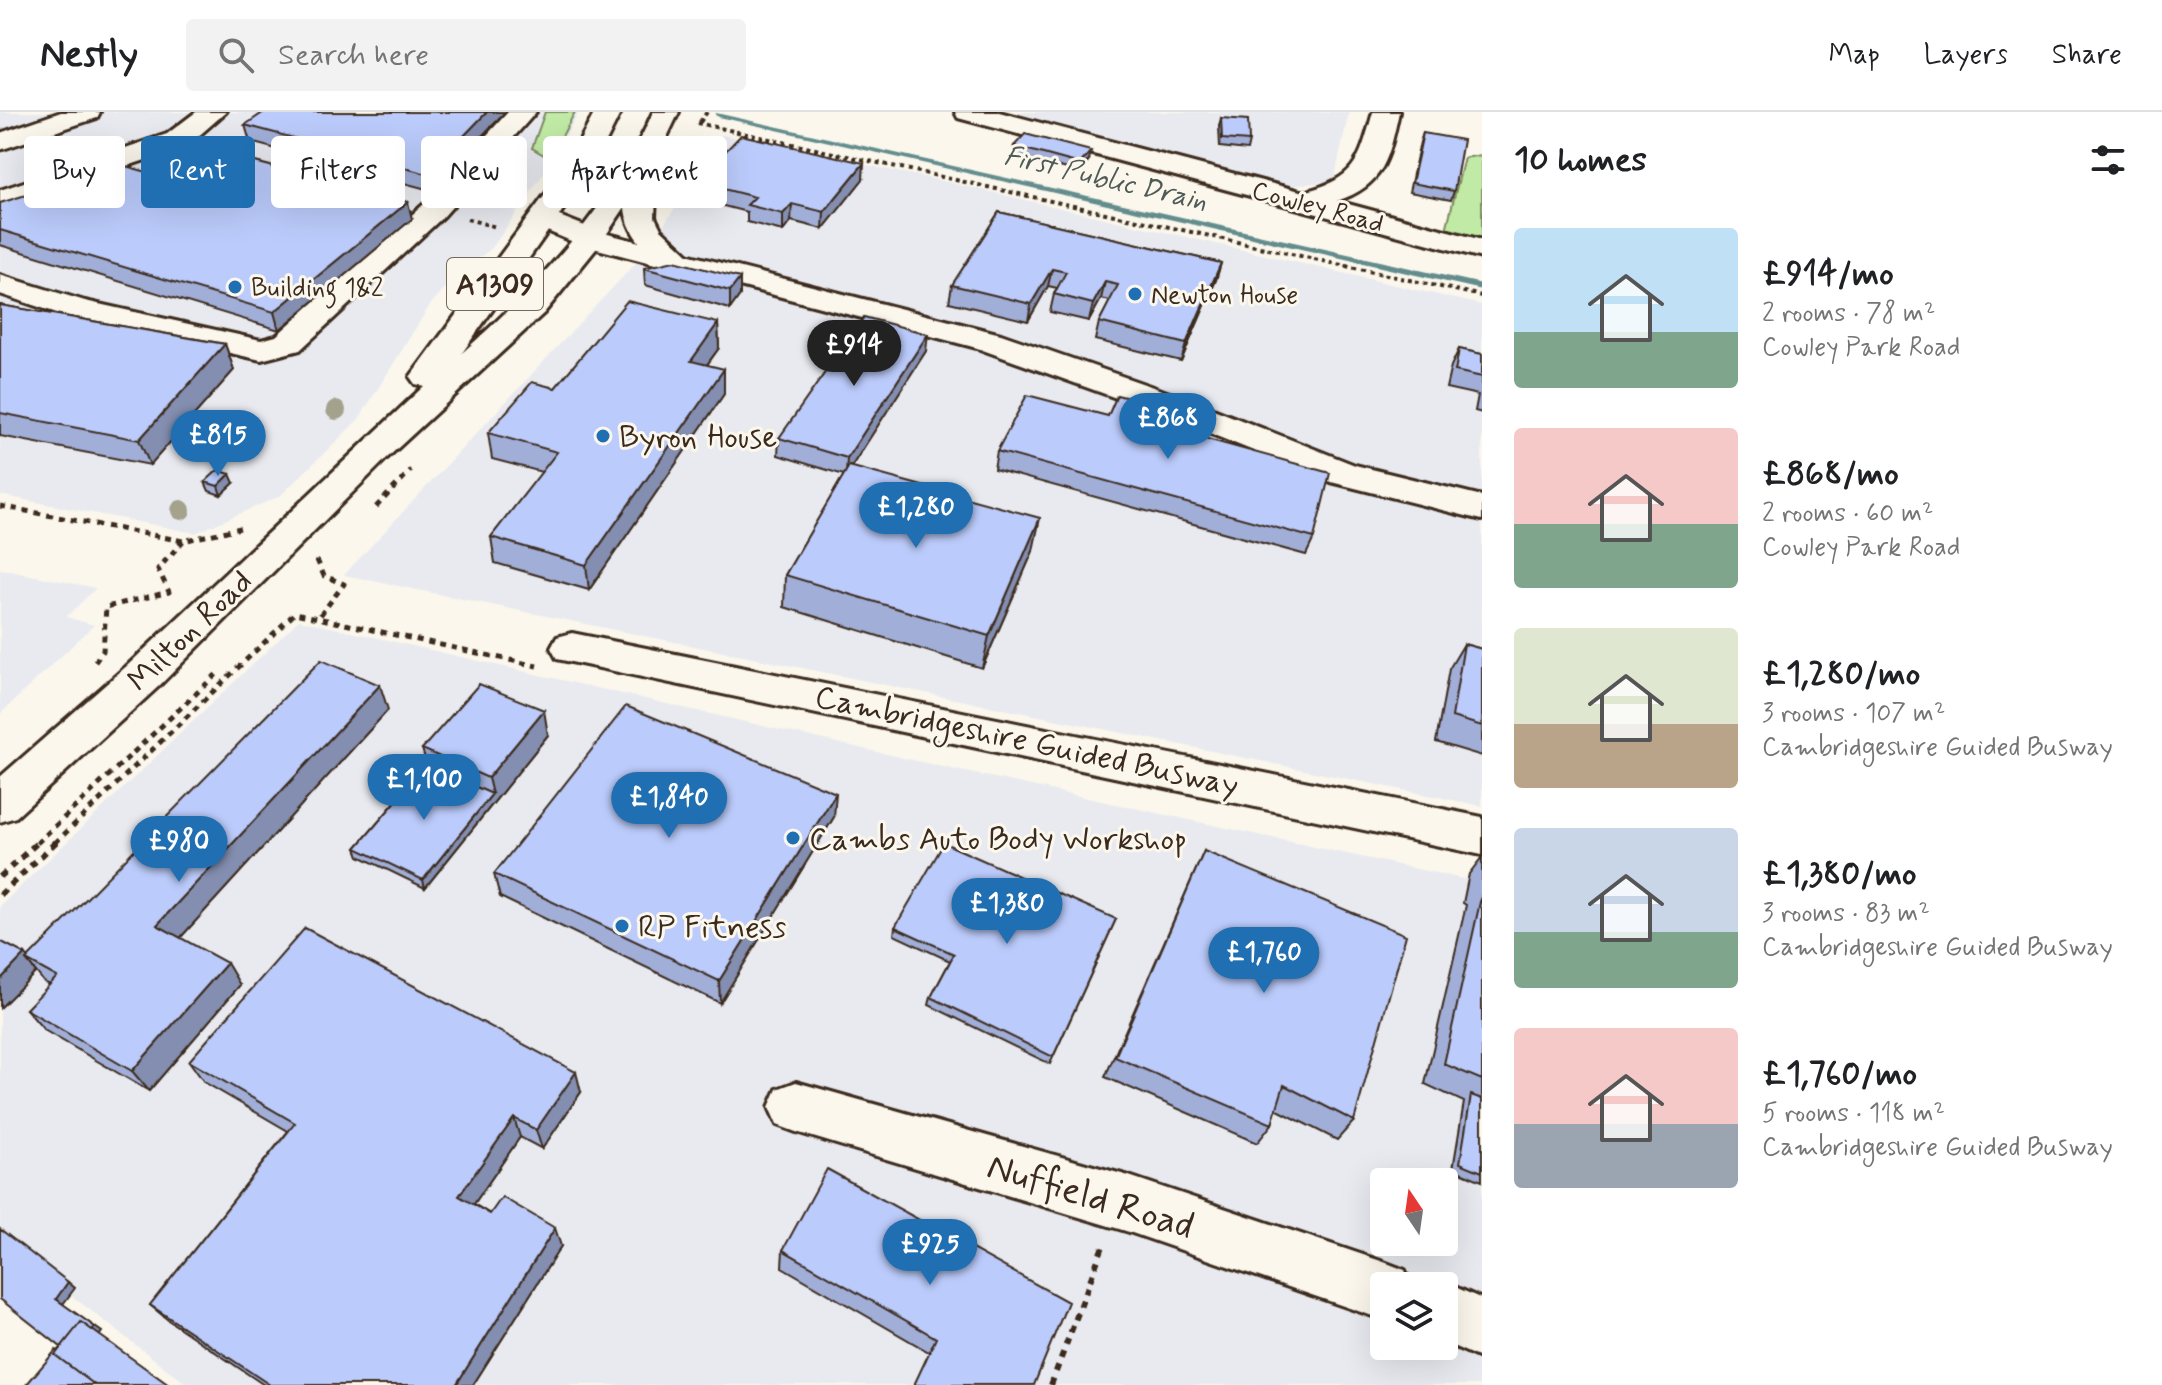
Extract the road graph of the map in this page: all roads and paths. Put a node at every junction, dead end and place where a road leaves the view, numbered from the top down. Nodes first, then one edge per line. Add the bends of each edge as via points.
1 (87, 112) edge
2 (213, 112) edge
3 (523, 112) edge
4 (608, 112) edge
5 (968, 112) edge
6 (1386, 112) edge
7 (661, 125) edge
8 (0, 142) edge
9 (1126, 153) junction
10 (0, 200) edge
11 (1302, 202) junction
12 (445, 213) junction
13 (544, 219) junction
14 (498, 227) dead end
15 (589, 238) junction
16 (634, 248) junction
17 (1482, 249) edge
18 (677, 258) junction
19 (564, 268) junction
20 (0, 284) edge
21 (1482, 296) edge
22 (451, 343) junction
23 (374, 450) junction
24 (0, 506) edge
25 (1482, 508) edge
26 (249, 525) dead end
27 (183, 541) junction
28 (320, 550) dead end
29 (106, 607) dead end
30 (572, 648) dead end
31 (219, 672) dead end
32 (0, 804) edge
33 (1482, 836) edge
34 (0, 877) edge
35 (0, 895) edge
36 (796, 1107) dead end
37 (1129, 1204) junction
38 (1370, 1286) edge
39 (1458, 1318) edge
40 (1482, 1329) edge
41 (1051, 1385) edge

1 - 8 street
2 - 10 street via 177,140
3 - 12 street
4 - 13 street, Milton Road / A1309
5 - 9 street, Cowley Road
6 - 11 street via 1372,169 1349,190
7 - 15 street, Milton Road / A1309
7 - 18 street via 636,212 643,231
7 - 21 path via 758,134
9 - 11 street, Cowley Road
9 - 11 street via 1281,167 1310,179
11 - 17 street, Cowley Road
12 - 14 path
12 - 20 street via 288,343 261,350 174,345
13 - 15 street, A1309
13 - 22 street, Milton Road / A1309
15 - 16 street, A1309
15 - 19 street, Milton Road / A1309
15 - 22 street, A1309 via 549,250 489,318
16 - 18 street, A1309
16 - 19 street, A1309 via 597,254
18 - 25 street via 989,341 1344,474
19 - 23 street, Milton Road / A1309 via 533,306
22 - 23 street, Milton Road / A1309
23 - 32 street, Milton Road / A1309 via 144,675
24 - 27 path
26 - 27 path
27 - 29 path via 158,569 169,592
28 - 35 path via 316,562 324,576 344,584 318,618 295,613
30 - 33 street, Cambridgeshire Guided Busway
31 - 34 path
36 - 37 street, Nuffield Road
37 - 38 street, Nuffield Road
37 - 41 path via 1106,1239
39 - 40 street

